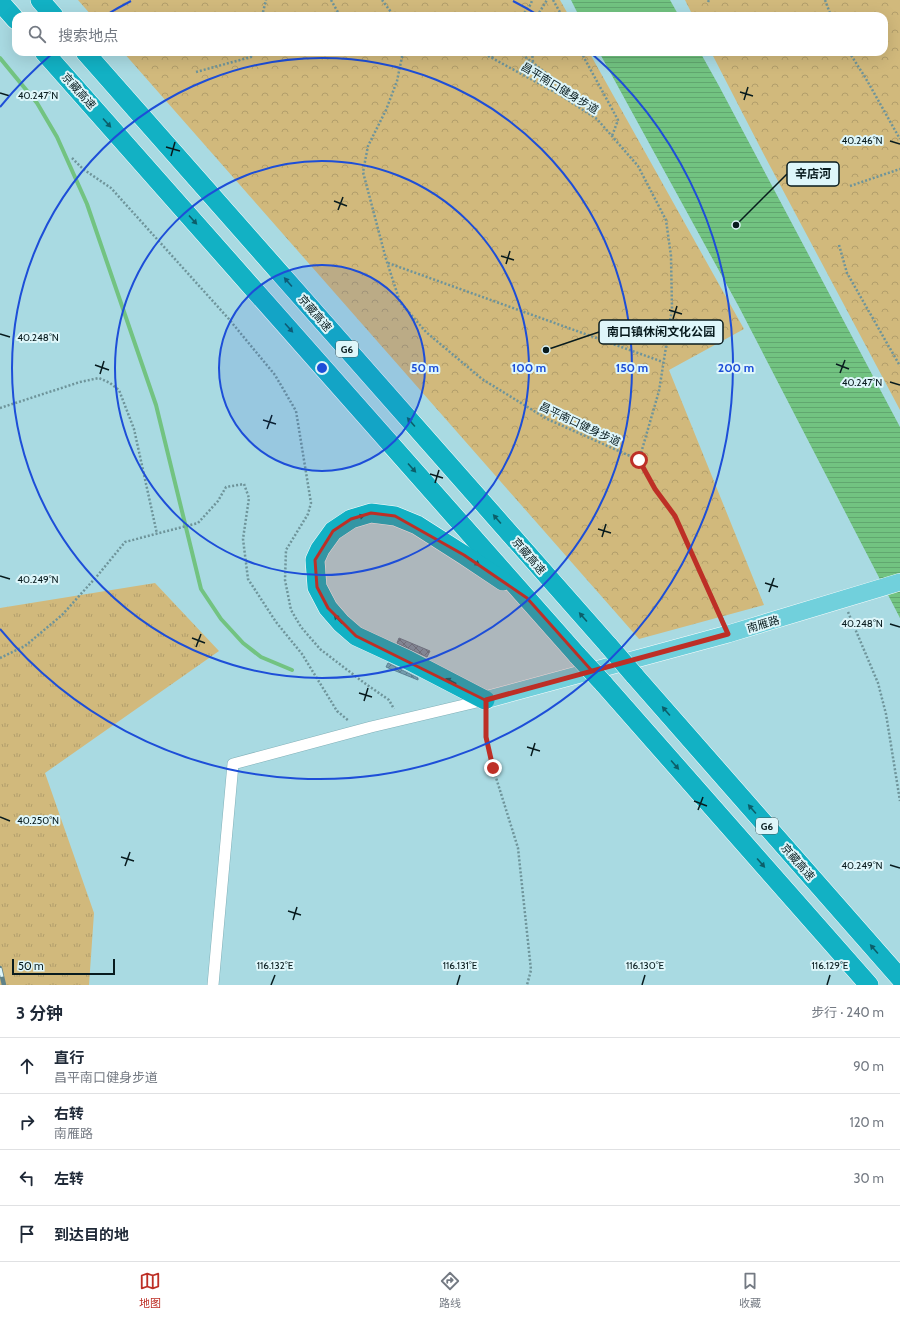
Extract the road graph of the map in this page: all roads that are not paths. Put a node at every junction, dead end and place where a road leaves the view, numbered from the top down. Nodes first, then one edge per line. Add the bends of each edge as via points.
1 (40, 0) edge
2 (0, 2) edge
3 (50, 12) edge
4 (12, 16) edge
5 (48, 56) edge
6 (89, 56) edge
7 (900, 582) edge
8 (527, 598) junction
9 (486, 700) junction
10 (900, 978) edge
11 (213, 985) edge
12 (869, 985) edge

1 - 3 highway
2 - 4 highway
5 -> 8 highway, 京藏高速
10 -> 6 highway, 京藏高速 / G6, bridge
7 - 9 main road, 南雁路 via 728,634
9 -> 8 highway via 356,636 328,608 317,587 315,560 332,531 351,519 371,513 395,516 417,525
8 -> 12 highway, G6, bridge
9 - 11 street via 233,764

